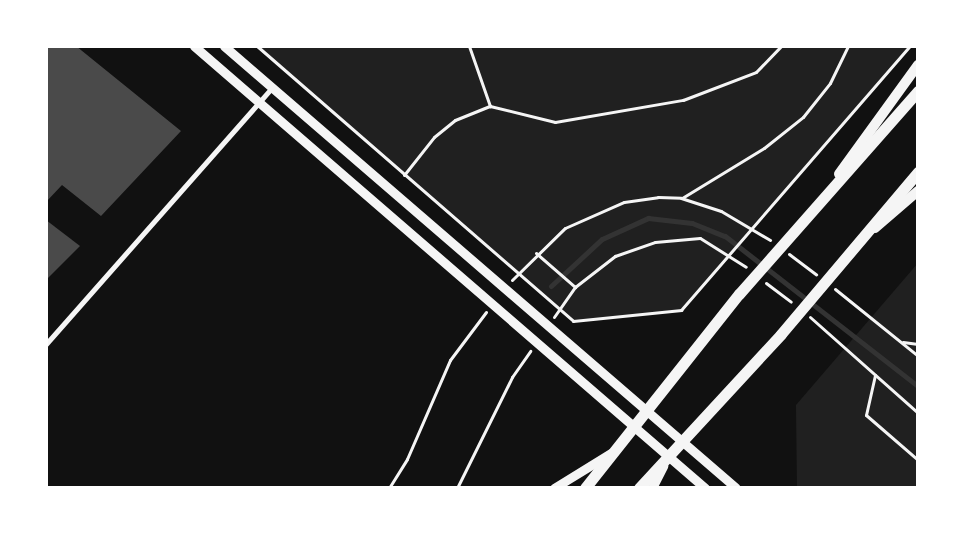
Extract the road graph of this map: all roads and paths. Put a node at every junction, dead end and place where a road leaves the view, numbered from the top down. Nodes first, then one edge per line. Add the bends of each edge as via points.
1 (194, 46) edge
2 (224, 46) edge
3 (257, 46) edge
4 (470, 46) edge
5 (781, 46) edge
6 (848, 46) edge
7 (910, 46) edge
8 (918, 65) edge
9 (272, 88) junction
10 (918, 91) edge
11 (259, 102) junction
12 (490, 106) junction
13 (918, 172) edge
14 (404, 175) junction
15 (918, 191) edge
16 (821, 199) junction
17 (865, 237) junction
18 (776, 244) dead end
19 (783, 250) dead end
20 (536, 253) dead end
21 (748, 269) dead end
22 (822, 279) dead end
23 (764, 281) dead end
24 (830, 284) dead end
25 (575, 287) junction
26 (793, 304) dead end
27 (801, 310) dead end
28 (552, 320) dead end
29 (902, 342) junction
30 (46, 344) edge
31 (535, 344) dead end
32 (918, 344) edge
33 (918, 356) edge
34 (875, 375) junction
35 (648, 411) junction
36 (918, 413) edge
37 (680, 440) junction
38 (615, 450) junction
39 (668, 456) junction
40 (918, 460) edge
41 (457, 488) edge
42 (554, 488) edge
43 (584, 488) edge
44 (638, 488) edge
45 (652, 488) edge
46 (705, 488) edge
47 (736, 488) edge

1 - 11 street
2 - 9 street
3 - 14 path
4 - 12 path
5 - 12 path via 756,72 737,82 655,105 555,122
6 - 18 path via 830,82 803,117 764,148 681,198 744,221
7 - 14 path via 681,310 573,321
8 - 16 main road
9 - 11 street
9 - 35 street via 495,283
10 - 16 main road
11 - 30 street
11 - 39 street
12 - 14 path via 455,120 434,137
13 - 17 main road
15 - 17 main road
16 - 35 main road via 739,294
17 - 37 main road via 781,334
19 - 22 path
20 - 25 path
21 - 25 path via 700,238 655,242 615,256
23 - 26 path
24 - 29 path
25 - 28 path
27 - 34 path
29 - 32 path
29 - 33 path
31 - 41 path via 512,377
34 - 36 path
34 - 40 path via 866,415
35 - 37 street
35 - 38 main road
37 - 39 main road
37 - 47 street
38 - 42 street
38 - 43 main road
39 - 44 main road
39 - 45 street
39 - 46 street

